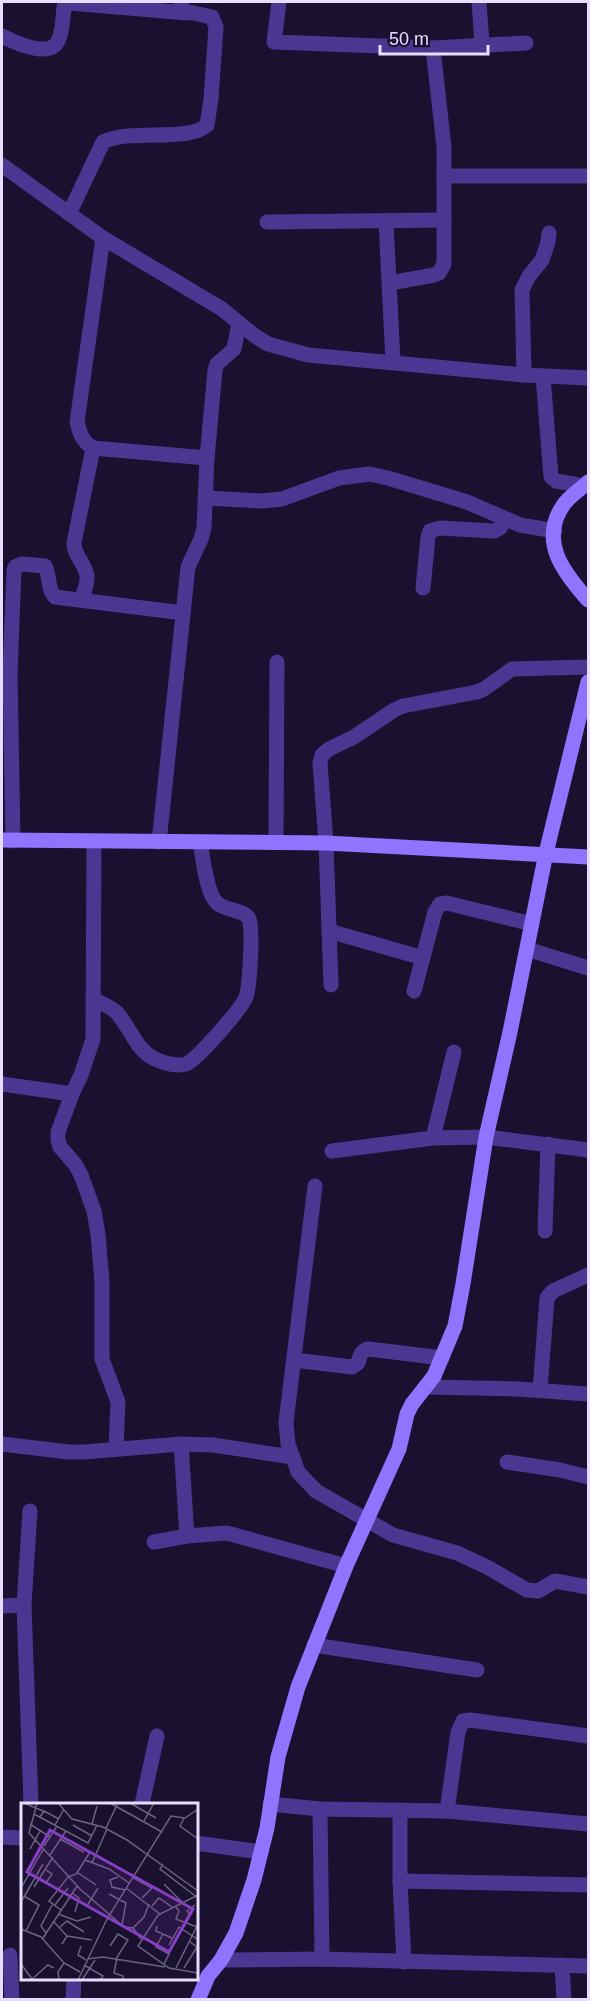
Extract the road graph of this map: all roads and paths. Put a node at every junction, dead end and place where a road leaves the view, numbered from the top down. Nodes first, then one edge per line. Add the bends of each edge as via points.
1 (279, 2) edge
2 (479, 2) edge
3 (184, 7) edge
4 (2, 36) edge
5 (526, 43) dead end
6 (482, 44) junction
7 (433, 48) junction
8 (2, 165) edge
9 (444, 176) junction
10 (588, 176) edge
11 (69, 214) junction
12 (444, 220) junction
13 (386, 221) junction
14 (267, 222) dead end
15 (549, 233) dead end
16 (103, 238) junction
17 (390, 283) junction
18 (239, 323) junction
19 (393, 362) junction
20 (524, 375) junction
21 (543, 376) junction
22 (588, 378) edge
23 (93, 448) junction
24 (207, 458) junction
25 (586, 484) edge
26 (206, 498) junction
27 (505, 519) junction
28 (555, 531) junction
29 (423, 588) dead end
30 (81, 600) junction
31 (588, 600) edge
32 (183, 613) junction
33 (277, 662) dead end
34 (588, 667) edge
35 (588, 682) edge
36 (7, 841) edge
37 (94, 842) junction
38 (159, 842) junction
39 (200, 842) junction
40 (276, 842) junction
41 (326, 843) junction
42 (546, 853) junction
43 (588, 856) edge
44 (532, 924) junction
45 (329, 931) junction
46 (527, 949) junction
47 (423, 958) junction
48 (588, 968) edge
49 (331, 984) dead end
50 (414, 991) dead end
51 (94, 1000) junction
52 (454, 1052) dead end
53 (2, 1084) edge
54 (72, 1094) junction
55 (486, 1137) junction
56 (433, 1138) junction
57 (548, 1144) junction
58 (588, 1150) edge
59 (332, 1151) dead end
60 (315, 1186) dead end
61 (545, 1231) dead end
62 (588, 1275) edge
63 (442, 1358) junction
64 (294, 1360) junction
65 (427, 1387) junction
66 (540, 1390) junction
67 (588, 1394) edge
68 (181, 1443) junction
69 (2, 1444) edge
70 (116, 1449) junction
71 (292, 1457) junction
72 (507, 1462) dead end
73 (588, 1478) edge
74 (30, 1511) dead end
75 (366, 1520) junction
76 (187, 1536) junction
77 (154, 1542) dead end
78 (346, 1566) junction
79 (588, 1587) edge
80 (24, 1605) junction
81 (2, 1606) edge
82 (314, 1645) junction
83 (477, 1670) dead end
84 (157, 1736) dead end
85 (588, 1736) edge
86 (31, 1803) edge
87 (142, 1803) edge
88 (270, 1804) junction
89 (320, 1809) junction
90 (400, 1810) junction
91 (447, 1810) junction
92 (588, 1824) edge
93 (2, 1837) edge
94 (21, 1838) edge
95 (198, 1843) edge
96 (261, 1852) junction
97 (400, 1881) junction
98 (588, 1885) edge
99 (11, 1955) edge
100 (221, 1959) junction
101 (322, 1959) junction
102 (404, 1962) junction
103 (562, 1965) junction
104 (588, 1966) edge
105 (202, 1975) edge
106 (74, 1980) edge
107 (12, 2000) edge
108 (73, 2000) edge
109 (198, 2000) edge
110 (564, 2000) edge

1 - 7 street via 274,42
2 - 6 street
3 - 4 street via 70,3 64,7 54,46 30,47
3 - 11 street via 212,18 216,27 207,125 195,133 120,136 103,142
5 - 6 street
6 - 7 street
7 - 9 street
8 - 11 street
9 - 10 street
9 - 12 street
11 - 16 street
12 - 13 street
12 - 17 street via 442,270
13 - 14 street
13 - 17 street
15 - 20 street via 542,260 522,290
16 - 18 street
16 - 23 street via 77,422 85,443
17 - 19 street
18 - 19 street via 268,344 284,349 308,355
18 - 24 street via 234,349 215,370
19 - 20 street
20 - 21 street
21 - 22 street
21 - 25 street via 551,477
23 - 24 street
23 - 30 street via 74,543 87,578
24 - 26 street
25 - 28 street via 566,502
26 - 27 street via 282,500 339,478 369,474 467,502
26 - 32 street via 204,528 188,567
27 - 28 street
27 - 29 street via 494,531 430,531
28 - 31 street via 562,568
30 - 32 street
30 - 36 street via 51,594 45,566 15,567
32 - 38 street
33 - 40 street
34 - 41 street via 512,669 477,692 404,706 328,749 320,763
35 - 42 street
36 - 37 street
37 - 38 street
37 - 51 street
38 - 39 street
39 - 40 street
39 - 51 street via 215,902 249,920 248,987 242,1005 194,1060 181,1066 147,1054 117,1013
40 - 41 street
41 - 42 street
41 - 45 street
42 - 43 street
42 - 44 street
44 - 46 street
44 - 47 street via 440,904
45 - 47 street
45 - 49 street
46 - 48 street
46 - 55 street
47 - 50 street
51 - 54 street via 93,1039
52 - 56 street
53 - 54 street
54 - 70 street via 58,1140 81,1175 94,1211 102,1282 102,1350 118,1402
55 - 56 street
55 - 57 street
55 - 63 street via 455,1326
56 - 59 street
57 - 58 street
57 - 61 street
60 - 64 street
62 - 66 street via 553,1291 547,1298
63 - 64 street via 369,1349 352,1367
63 - 65 street
64 - 71 street via 286,1422
65 - 66 street
65 - 75 street via 407,1414 399,1449
66 - 67 street
68 - 70 street
68 - 71 street
68 - 76 street
69 - 70 street via 68,1452
71 - 75 street via 298,1472 316,1491
72 - 73 street
74 - 80 street
75 - 78 street
75 - 79 street via 406,1540 457,1553 527,1590 538,1592 555,1581
76 - 77 street
76 - 78 street via 227,1533
78 - 82 street
80 - 81 street
80 - 86 street
82 - 83 street
82 - 88 street via 284,1733
84 - 87 street
85 - 91 street via 463,1721
88 - 89 street
88 - 96 street
89 - 90 street
89 - 101 street
90 - 91 street
90 - 97 street
91 - 92 street
93 - 94 street
95 - 96 street
96 - 100 street via 236,1933
97 - 98 street
97 - 102 street
99 - 107 street
100 - 101 street
100 - 105 street
101 - 102 street
102 - 103 street
103 - 104 street
103 - 110 street
105 - 109 street
106 - 108 street

